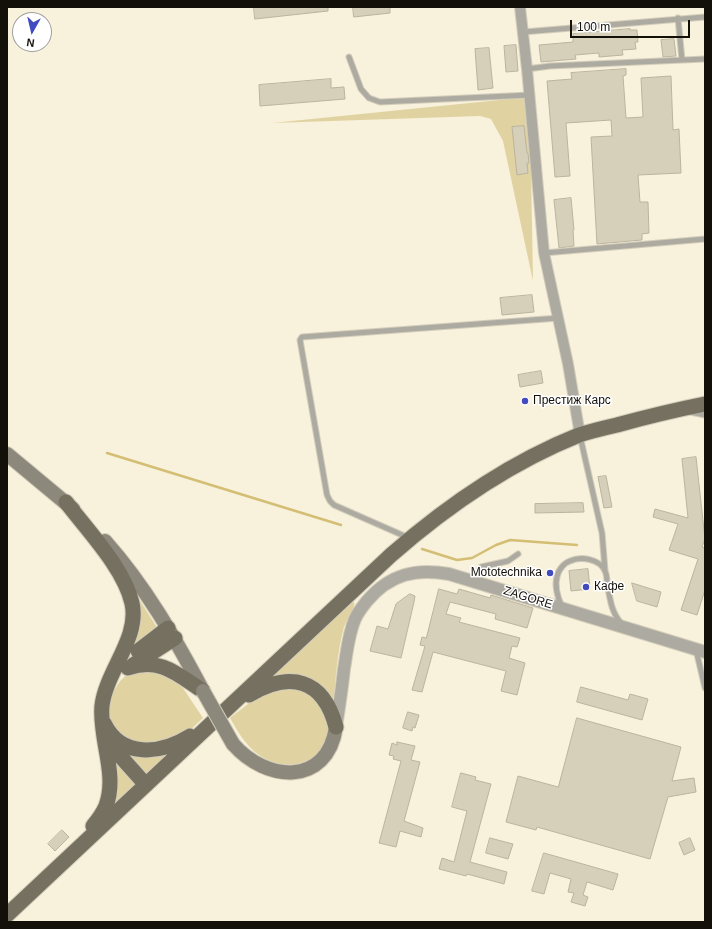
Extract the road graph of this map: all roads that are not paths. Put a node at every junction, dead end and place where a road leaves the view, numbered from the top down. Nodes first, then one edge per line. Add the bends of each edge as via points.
1 (520, 7) edge
2 (705, 17) edge
3 (678, 18) junction
4 (523, 32) junction
5 (349, 57) dead end
6 (705, 59) edge
7 (682, 60) junction
8 (527, 69) junction
9 (530, 95) junction
10 (705, 239) edge
11 (544, 253) junction
12 (559, 318) junction
13 (705, 404) edge
14 (673, 410) junction
15 (705, 415) edge
16 (580, 435) junction
17 (7, 454) edge
18 (66, 502) junction
19 (411, 538) junction
20 (518, 554) dead end
21 (605, 570) junction
22 (477, 583) junction
23 (563, 609) junction
24 (626, 628) junction
25 (171, 633) junction
26 (700, 651) edge
27 (128, 668) junction
28 (111, 677) junction
29 (705, 688) edge
30 (204, 691) junction
31 (231, 706) junction
32 (102, 718) junction
33 (213, 722) junction
34 (336, 727) junction
35 (104, 738) junction
36 (146, 785) junction
37 (79, 847) junction
38 (7, 915) edge

1 - 4 street
2 - 3 lane
3 - 4 lane
3 - 7 lane
4 - 8 street
5 - 9 lane via 361,89 368,98 380,102
6 - 7 lane
7 - 8 lane
8 - 9 street
9 - 11 street
10 - 11 lane
11 - 12 street
12 - 16 street
12 - 19 lane via 301,338 330,501
13 - 14 main road
14 - 15 lane
14 - 16 main road
16 - 19 main road via 517,464 473,491
16 - 21 lane via 602,533
17 - 18 main road
18 - 25 main road via 94,529 130,572
18 - 28 main road via 117,567 129,592 133,620
19 - 31 main road
20 - 22 lane via 508,561 481,567
21 - 23 lane via 589,559 576,559 564,564 556,583
21 - 24 lane via 615,616
22 - 23 street, ZAGORE
22 - 34 street, ZAGORE via 425,571 401,575 379,588 356,618 352,629
23 - 24 street, ZAGORE
24 - 26 street, ZAGORE
25 - 27 main road
25 - 28 main road
25 - 30 main road
26 - 29 lane
27 - 28 main road
27 - 30 main road via 139,664 159,666 173,671
28 - 32 main road via 103,702
30 - 34 main road, bridge via 233,744 248,758 278,772 295,772 311,767 323,758 333,744
31 - 33 main road
31 - 34 main road via 267,686 295,681 320,695 330,708
32 - 33 main road via 114,738 127,746 143,750 159,749 174,744
32 - 35 main road
33 - 36 main road
35 - 36 main road
35 - 37 main road via 110,780 109,797 102,813
36 - 37 main road
37 - 38 main road

